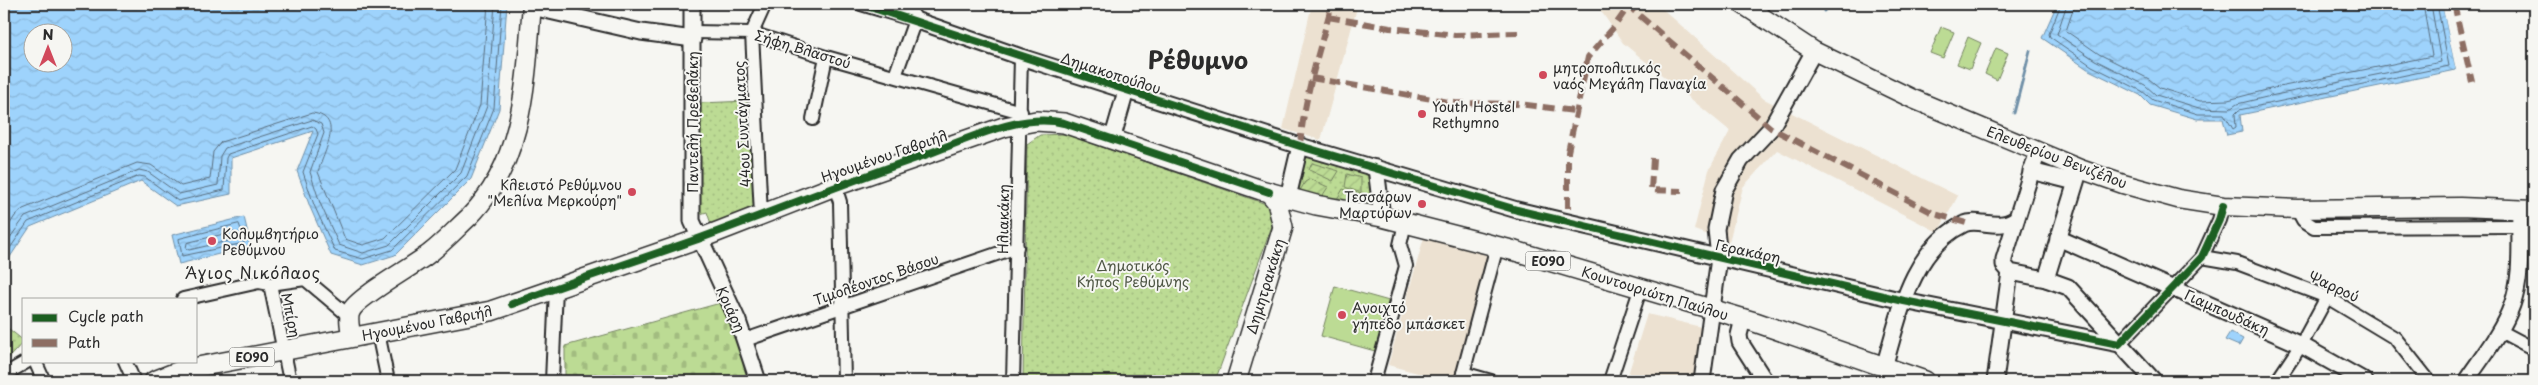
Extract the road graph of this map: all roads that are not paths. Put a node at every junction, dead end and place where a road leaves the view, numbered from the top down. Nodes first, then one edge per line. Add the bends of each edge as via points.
1 (551, 4) edge
2 (692, 4) edge
3 (765, 4) edge
4 (861, 4) edge
5 (903, 4) edge
6 (1742, 4) edge
7 (532, 5) edge
8 (915, 20) junction
9 (752, 33) junction
10 (693, 36) junction
11 (1814, 51) junction
12 (826, 57) junction
13 (1021, 57) junction
14 (895, 76) junction
15 (1126, 91) junction
16 (1021, 117) junction
17 (813, 118) dead end
18 (1112, 140) junction
19 (1300, 146) junction
20 (2038, 151) junction
21 (1376, 168) junction
22 (2031, 170) junction
23 (2077, 175) junction
24 (835, 186) junction
25 (1269, 192) junction
26 (1288, 198) junction
27 (1316, 205) junction
28 (2223, 206) junction
29 (2297, 209) junction
30 (761, 215) junction
31 (2525, 215) edge
32 (1382, 217) junction
33 (2016, 219) junction
34 (1405, 223) junction
35 (1283, 227) junction
36 (699, 238) junction
37 (2058, 238) junction
38 (1497, 246) junction
39 (1017, 247) junction
40 (2202, 257) junction
41 (1718, 258) junction
42 (2010, 272) junction
43 (2046, 279) junction
44 (270, 284) junction
45 (556, 288) junction
46 (2172, 288) junction
47 (1640, 290) junction
48 (2327, 297) junction
49 (187, 298) edge
50 (1904, 301) junction
51 (842, 306) junction
52 (1713, 311) junction
53 (350, 316) junction
54 (1742, 319) junction
55 (2004, 322) junction
56 (2500, 331) junction
57 (378, 333) junction
58 (351, 337) junction
59 (745, 340) junction
60 (2119, 344) junction
61 (2301, 345) junction
62 (2534, 349) edge
63 (283, 351) junction
64 (26, 362) edge
65 (35, 362) edge
66 (125, 362) edge
67 (1884, 367) junction
68 (4, 374) edge
69 (1462, 377) edge
70 (44, 381) edge
71 (134, 381) edge
72 (154, 381) edge
73 (290, 381) edge
74 (388, 381) edge
75 (552, 381) edge
76 (758, 381) edge
77 (844, 381) edge
78 (1013, 381) edge
79 (1236, 381) edge
80 (1374, 381) edge
81 (1491, 381) edge
82 (1610, 381) edge
83 (1702, 381) edge
84 (1765, 381) edge
85 (1925, 381) edge
86 (1995, 381) edge
87 (2154, 381) edge
88 (2277, 381) edge
89 (2365, 381) edge
90 (2429, 381) edge
91 (2466, 381) edge

1 - 10 street, Σήφη Βλαστού
2 - 10 street, Παντελή Πρεβελάκη
3 - 9 street, 44ου Συντάγματος
4 - 8 street
5 - 8 street
6 - 11 main road, Ελευθερίου Βενιζέλου
7 - 10 street, Σήφη Βλαστού via 641,32
7 - 53 main road via 520,113 508,153 495,181 471,215 449,236 414,265 355,305
8 - 13 street, Δημακοπούλου
8 - 14 street
9 - 10 street, Σήφη Βλαστού
9 - 12 street, Σήφη Βλαστού
9 - 30 street, 44ου Συντάγματος
10 - 36 street, Παντελή Πρεβελάκη via 692,218
11 - 20 main road, Ελευθερίου Βενιζέλου via 1913,99
11 - 41 street via 1771,128 1741,160 1724,190 1716,229
12 - 14 street, Σήφη Βλαστού
12 - 17 street
13 - 15 street, Δημακοπούλου
13 - 16 street, Ηλιακάκη
14 - 16 street, Σήφη Βλαστού
15 - 18 street
15 - 19 street, Δημακοπούλου
16 - 18 main road, Ηγουμένου Γαβριήλ / ΕΟ90 via 1057,121
16 - 24 main road, Ηγουμένου Γαβριήλ / ΕΟ90
16 - 39 street, Ηλιακάκη
18 - 25 main road, Ηγουμένου Γαβριήλ / ΕΟ90
19 - 21 street
19 - 26 street
20 - 22 street
20 - 23 main road, Ελευθερίου Βενιζέλου
21 - 32 street
21 - 41 street, Γερακάρη via 1517,210
22 - 23 street
22 - 33 street
23 - 28 main road, Ελευθερίου Βενιζέλου
23 - 37 street
24 - 30 main road, Ηγουμένου Γαβριήλ / ΕΟ90
24 - 51 street via 840,202
25 - 26 main road, ΕΟ90
25 - 35 main road, Δημητρακάκη via 1277,202
26 - 27 main road, ΕΟ90
27 - 32 main road, ΕΟ90
27 - 35 main road via 1290,217
28 - 29 main road, Ελευθερίου Βενιζέλου
28 - 40 street
29 - 31 main road, Ελευθερίου Βενιζέλου via 2460,207
29 - 31 street via 2303,220 2314,227
30 - 36 main road, Ηγουμένου Γαβριήλ / ΕΟ90
31 - 56 street via 2516,290
32 - 34 main road, Κουντουριώτη Παύλου / ΕΟ90
33 - 42 street via 2004,259 2004,265
33 - 50 street via 2003,224 1966,223 1940,239 1926,256
34 - 38 main road, Κουντουριώτη Παύλου / ΕΟ90
34 - 80 street via 1400,245 1406,266
35 - 79 main road, Δημητρακάκη
36 - 45 main road, Ηγουμένου Γαβριήλ / ΕΟ90
36 - 59 street, Κριάρη
37 - 43 street
37 - 46 street, Γιαμπουδάκη
38 - 47 main road, Κουντουριώτη Παύλου / ΕΟ90
38 - 69 street
39 - 51 street, Τιμολέοντος Βάσου
39 - 78 street, Ηλιακάκη
40 - 46 street
40 - 48 street, Ψαρρού via 2237,263
41 - 50 street, Γερακάρη
41 - 52 street
42 - 43 street
42 - 55 street
43 - 60 street via 2068,287
44 - 49 street, Μπίρη via 259,282
44 - 53 street via 308,279
44 - 63 street, Μπίρη
45 - 57 main road, Ηγουμένου Γαβριήλ / ΕΟ90 via 475,315
45 - 75 street
46 - 60 street
46 - 61 street, Γιαμπουδάκη
47 - 52 main road, Κουντουριώτη Παύλου / ΕΟ90
47 - 82 street
48 - 61 street
48 - 90 street, Ψαρρού via 2396,338
50 - 55 street, Γερακάρη
50 - 67 street
51 - 59 street, Τιμολέοντος Βάσου
51 - 77 street
52 - 54 main road, Κουντουριώτη Παύλου / ΕΟ90
52 - 83 street
53 - 58 main road
54 - 67 main road, Κουντουριώτη Παύλου / ΕΟ90
54 - 84 street via 1738,335 1740,342
55 - 60 street, Γερακάρη
55 - 86 street
56 - 62 street
56 - 91 street
57 - 58 main road, Ηγουμένου Γαβριήλ / ΕΟ90
57 - 74 street
58 - 63 main road, ΕΟ90
59 - 76 street, Κριάρη
60 - 87 street
61 - 88 street
61 - 89 street, Γιαμπουδάκη
63 - 72 main road, ΕΟ90 via 182,370
63 - 73 street, Μπίρη
64 - 68 street
65 - 70 street
66 - 71 street
67 - 85 main road, Κουντουριώτη Παύλου / ΕΟ90
69 - 81 street

